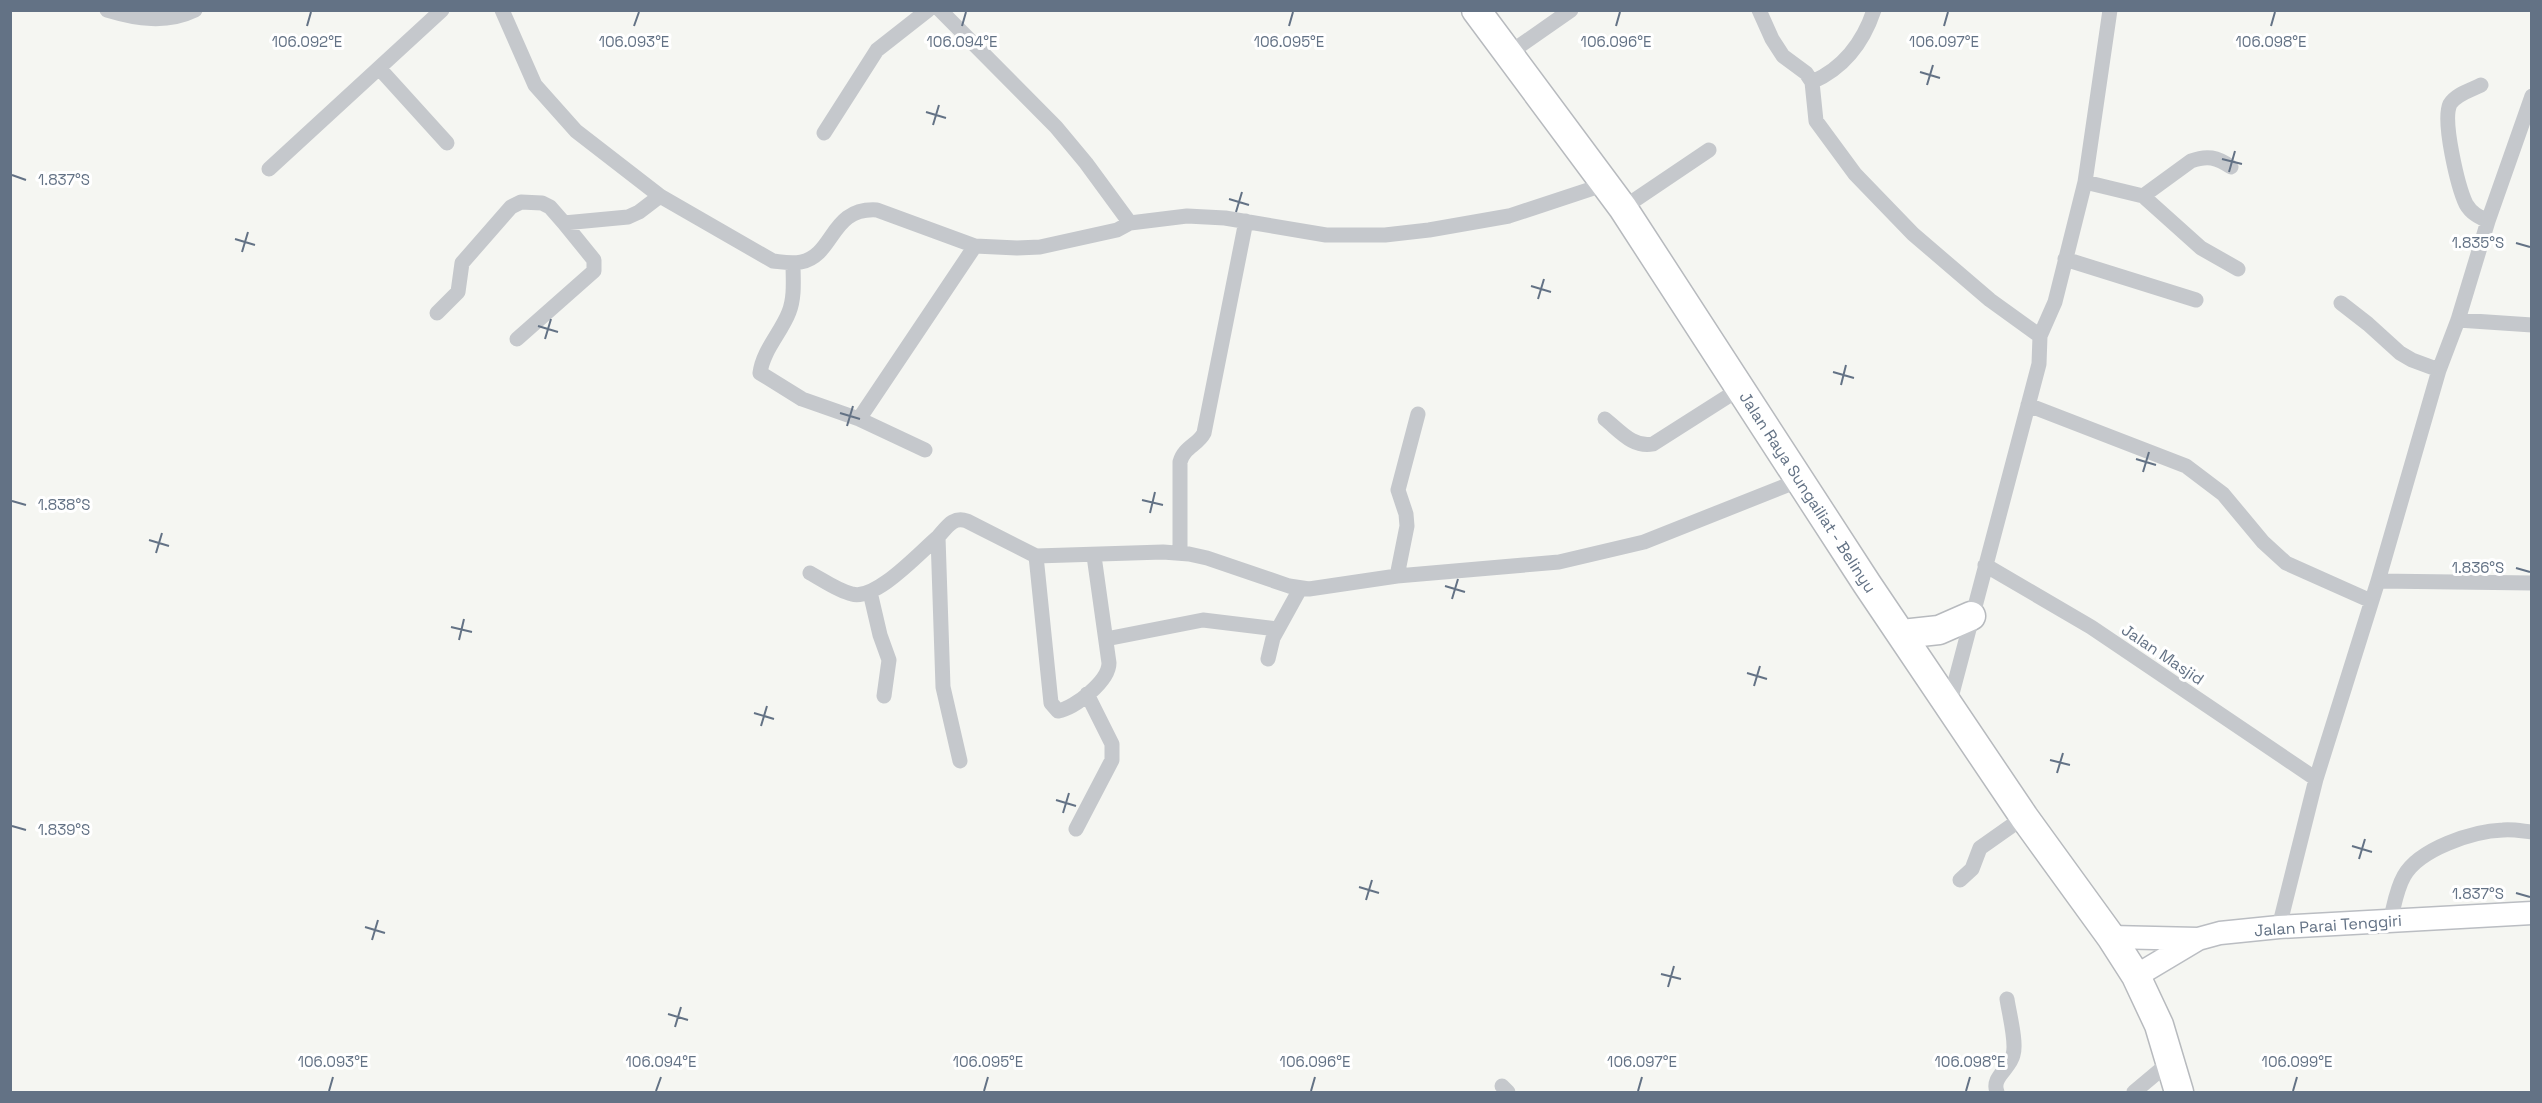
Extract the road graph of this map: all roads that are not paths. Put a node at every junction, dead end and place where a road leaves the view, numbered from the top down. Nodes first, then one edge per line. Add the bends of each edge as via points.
1 (107, 10) edge
2 (195, 10) edge
3 (442, 10) edge
4 (502, 10) edge
5 (928, 10) edge
6 (940, 10) edge
7 (1476, 10) edge
8 (1571, 10) edge
9 (1759, 10) edge
10 (1874, 10) edge
11 (2110, 10) edge
12 (1508, 54) junction
13 (379, 68) junction
14 (1812, 82) junction
15 (2481, 85) dead end
16 (2532, 96) edge
17 (824, 133) dead end
18 (447, 143) dead end
19 (1709, 150) dead end
20 (2231, 167) dead end
21 (269, 169) dead end
22 (2085, 182) junction
23 (1606, 184) junction
24 (660, 196) junction
25 (2143, 196) junction
26 (1623, 208) junction
27 (1246, 221) junction
28 (2488, 221) junction
29 (564, 223) junction
30 (1130, 223) junction
31 (975, 246) junction
32 (2065, 259) junction
33 (793, 263) junction
34 (2238, 269) dead end
35 (2196, 300) dead end
36 (2341, 303) dead end
37 (437, 313) dead end
38 (2458, 320) junction
39 (2532, 325) edge
40 (2040, 336) junction
41 (517, 339) dead end
42 (2439, 370) junction
43 (1741, 388) junction
44 (2028, 405) junction
45 (1418, 414) dead end
46 (859, 419) junction
47 (1605, 419) dead end
48 (925, 450) dead end
49 (1800, 480) junction
50 (938, 537) junction
51 (1180, 553) junction
52 (1036, 556) junction
53 (1094, 556) junction
54 (1985, 566) junction
55 (810, 573) dead end
56 (1397, 576) junction
57 (2378, 581) junction
58 (2532, 583) edge
59 (1300, 589) junction
60 (870, 592) junction
61 (2371, 601) junction
62 (1971, 615) junction
63 (1277, 629) junction
64 (1902, 634) junction
65 (1106, 639) junction
66 (1268, 659) dead end
67 (1087, 694) junction
68 (884, 696) dead end
69 (1949, 705) junction
70 (960, 761) dead end
71 (2316, 779) junction
72 (2024, 816) junction
73 (1076, 830) dead end
74 (2532, 832) edge
75 (1960, 879) dead end
76 (2532, 913) edge
77 (2390, 921) junction
78 (2279, 927) junction
79 (2111, 937) junction
80 (2198, 939) junction
81 (2136, 976) junction
82 (2007, 999) dead end
83 (2170, 1061) junction
84 (1997, 1092) edge
85 (2134, 1092) edge
86 (2179, 1092) edge

1 - 2 street via 147,19 180,17
3 - 13 street
4 - 24 street via 523,62 549,103 576,131
5 - 17 street via 877,50
6 - 30 street via 1056,127
7 - 12 highway, Jalan Raya Sungailiat - Belinyu
8 - 12 street
9 - 14 street via 1783,56
10 - 14 street via 1861,40 1841,65
11 - 22 street
12 - 23 highway, Jalan Raya Sungailiat - Belinyu
13 - 18 street
13 - 21 street
14 - 40 street via 1819,127 1855,174 1913,234 1990,300
15 - 28 street via 2455,98 2448,113 2463,195 2471,211
16 - 28 street
19 - 26 street
20 - 25 street via 2215,158 2199,158
22 - 25 street
22 - 32 street
23 - 26 highway, Jalan Raya Sungailiat - Belinyu
23 - 27 street via 1509,216 1385,235 1326,235
24 - 29 street via 628,217
24 - 33 street via 761,255
25 - 34 street via 2201,248
26 - 43 highway, Jalan Raya Sungailiat - Belinyu
27 - 30 street via 1205,215
27 - 51 street via 1203,436 1186,448 1180,462
28 - 38 street
29 - 37 street via 542,203 521,202 511,207 462,263 458,292
29 - 41 street via 594,260 594,271
30 - 31 street via 1117,230 1040,247
31 - 33 street via 877,210 863,209 842,221 815,256
31 - 46 street
32 - 35 street
32 - 40 street via 2055,302
33 - 46 street via 790,310 762,360 760,373 802,399
36 - 42 street via 2400,353
38 - 39 street
38 - 42 street
40 - 44 street via 2039,364
42 - 57 street
43 - 47 street via 1653,444 1633,442
43 - 49 highway, Jalan Raya Sungailiat - Belinyu
44 - 54 street
44 - 61 street via 2186,466 2223,494 2286,563
45 - 56 street via 1398,490 1407,526
46 - 48 street
49 - 56 street via 1671,532 1604,552 1559,562
49 - 64 highway, Jalan Raya Sungailiat - Belinyu
50 - 52 street via 954,520 960,519
50 - 60 street
50 - 70 street via 943,687
51 - 53 street
51 - 59 street
52 - 53 street
52 - 67 street via 1053,708 1065,710
53 - 65 street
54 - 62 street
54 - 71 street, Jalan Masjid via 2091,627
55 - 60 street via 852,594
56 - 59 street
57 - 58 street
57 - 61 street
59 - 63 street
60 - 68 street via 889,660
61 - 71 street
62 - 64 highway via 1930,633
62 - 69 street
63 - 65 street via 1203,620
63 - 66 street
64 - 69 highway, Jalan Raya Sungailiat - Belinyu
65 - 67 street via 1108,672
67 - 73 street via 1113,753
69 - 72 highway, Jalan Raya Sungailiat - Belinyu
71 - 78 street
72 - 75 street via 1980,848 1972,869
72 - 79 highway, Jalan Raya Sungailiat - Belinyu
74 - 77 street via 2480,833 2442,846 2415,862 2400,885
76 - 77 street, Jalan Parai Tenggiri
77 - 78 street, Jalan Parai Tenggiri
78 - 80 street, Jalan Parai Tenggiri
79 - 80 street
79 - 81 highway, Jalan Raya Sungailiat - Belinyu
80 - 81 street, Jalan Parai Tenggiri
81 - 83 highway, Jalan Raya Sungailiat - Belinyu via 2159,1025
82 - 84 street via 2014,1052 1997,1080
83 - 85 street
83 - 86 highway, Jalan Raya Sungailiat - Belinyu

